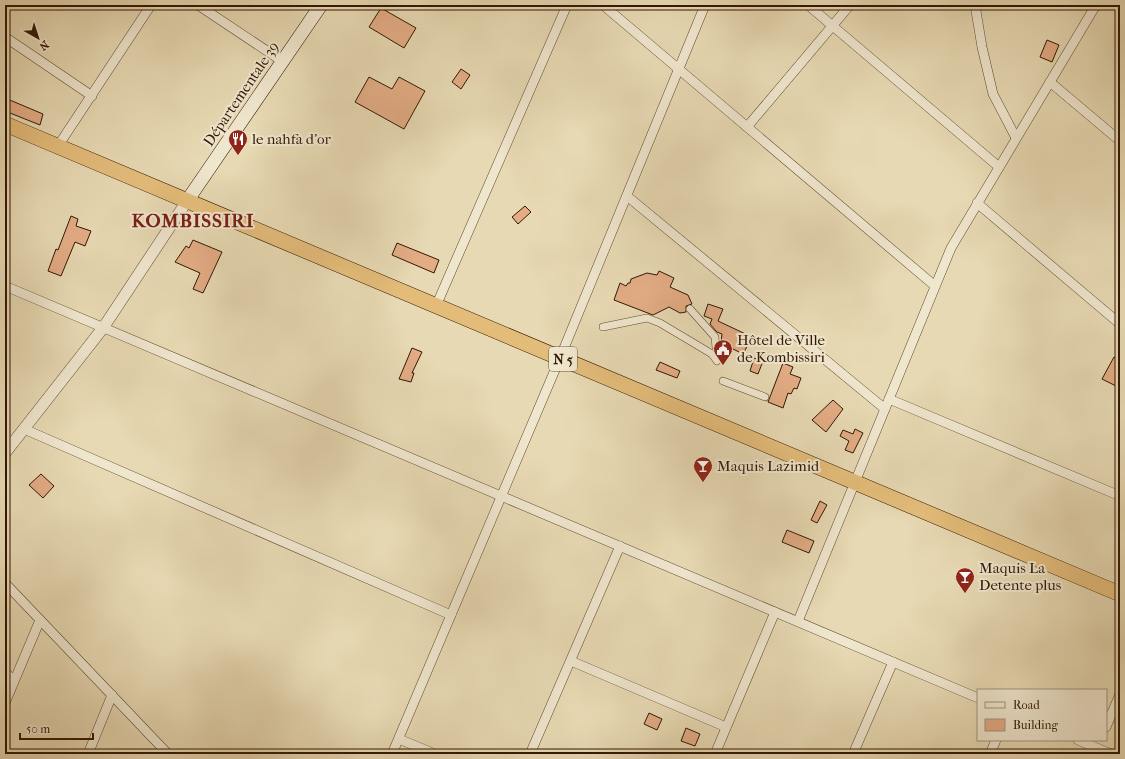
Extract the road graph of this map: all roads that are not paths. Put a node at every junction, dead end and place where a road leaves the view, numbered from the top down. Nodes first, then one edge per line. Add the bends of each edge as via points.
1 (151, 5) edge
2 (198, 5) edge
3 (321, 5) edge
4 (567, 5) edge
5 (603, 5) edge
6 (705, 5) edge
7 (808, 5) edge
8 (850, 5) edge
9 (975, 5) edge
10 (1096, 5) edge
11 (832, 26) junction
12 (5, 37) edge
13 (282, 61) junction
14 (679, 69) junction
15 (1050, 82) junction
16 (92, 96) junction
17 (5, 124) edge
18 (746, 127) junction
19 (1016, 138) junction
20 (1120, 141) edge
21 (58, 146) junction
22 (999, 167) junction
23 (627, 196) junction
24 (187, 201) junction
25 (977, 203) junction
26 (5, 286) edge
27 (935, 286) junction
28 (436, 306) junction
29 (690, 309) dead end
30 (1120, 324) edge
31 (603, 327) dead end
32 (104, 328) junction
33 (560, 358) junction
34 (723, 381) dead end
35 (765, 397) dead end
36 (889, 399) junction
37 (885, 408) junction
38 (24, 429) junction
39 (5, 453) edge
40 (855, 482) junction
41 (502, 496) junction
42 (1120, 496) edge
43 (620, 546) junction
44 (5, 583) edge
45 (1120, 594) edge
46 (775, 612) junction
47 (451, 615) junction
48 (40, 620) junction
49 (798, 621) junction
50 (571, 661) junction
51 (893, 662) junction
52 (5, 672) edge
53 (14, 681) junction
54 (1120, 694) edge
55 (112, 695) junction
56 (977, 698) edge
57 (5, 703) edge
58 (1107, 725) edge
59 (726, 728) junction
60 (399, 739) junction
61 (996, 741) edge
62 (1083, 741) edge
63 (1099, 744) edge
64 (88, 754) edge
65 (168, 754) edge
66 (392, 754) edge
67 (435, 754) edge
68 (530, 754) edge
69 (715, 754) edge
70 (854, 754) edge
71 (990, 754) edge
72 (1111, 754) edge

1 - 16 street
2 - 13 street
3 - 13 main road, Départementale 39
4 - 28 street
5 - 14 street
6 - 14 street
7 - 11 street
8 - 11 street
9 - 19 street via 993,94
10 - 15 street
11 - 18 street
11 - 22 street
12 - 16 street
13 - 24 main road, Départementale 39
14 - 18 street
14 - 23 street
15 - 19 street
15 - 20 street
16 - 21 street
17 - 21 highway, N 5
18 - 27 street
19 - 22 street
21 - 24 highway, N 5
22 - 25 street
23 - 33 street
23 - 37 street
24 - 28 highway, N 5
24 - 32 street
25 - 27 street via 951,248
25 - 30 street
26 - 32 street
27 - 36 street
28 - 33 highway, N 5
29 - 31 street via 715,337 717,361 712,354 647,318
32 - 38 street
32 - 41 street
33 - 40 highway, N 5
33 - 41 street
34 - 35 street
36 - 37 street
36 - 42 street
37 - 40 street
38 - 39 street
38 - 47 street
40 - 45 highway, N 5
40 - 49 street
41 - 43 street
41 - 47 street
43 - 46 street
43 - 50 street
44 - 48 street
46 - 49 street
46 - 59 street
47 - 60 street
48 - 53 street
48 - 55 street
49 - 51 street
50 - 59 street
50 - 68 street
51 - 56 street
51 - 70 street
52 - 53 street
53 - 57 street
54 - 58 street
55 - 64 street
55 - 65 street
59 - 69 street
60 - 66 street
60 - 67 street
61 - 71 street
62 - 63 street
63 - 72 street

